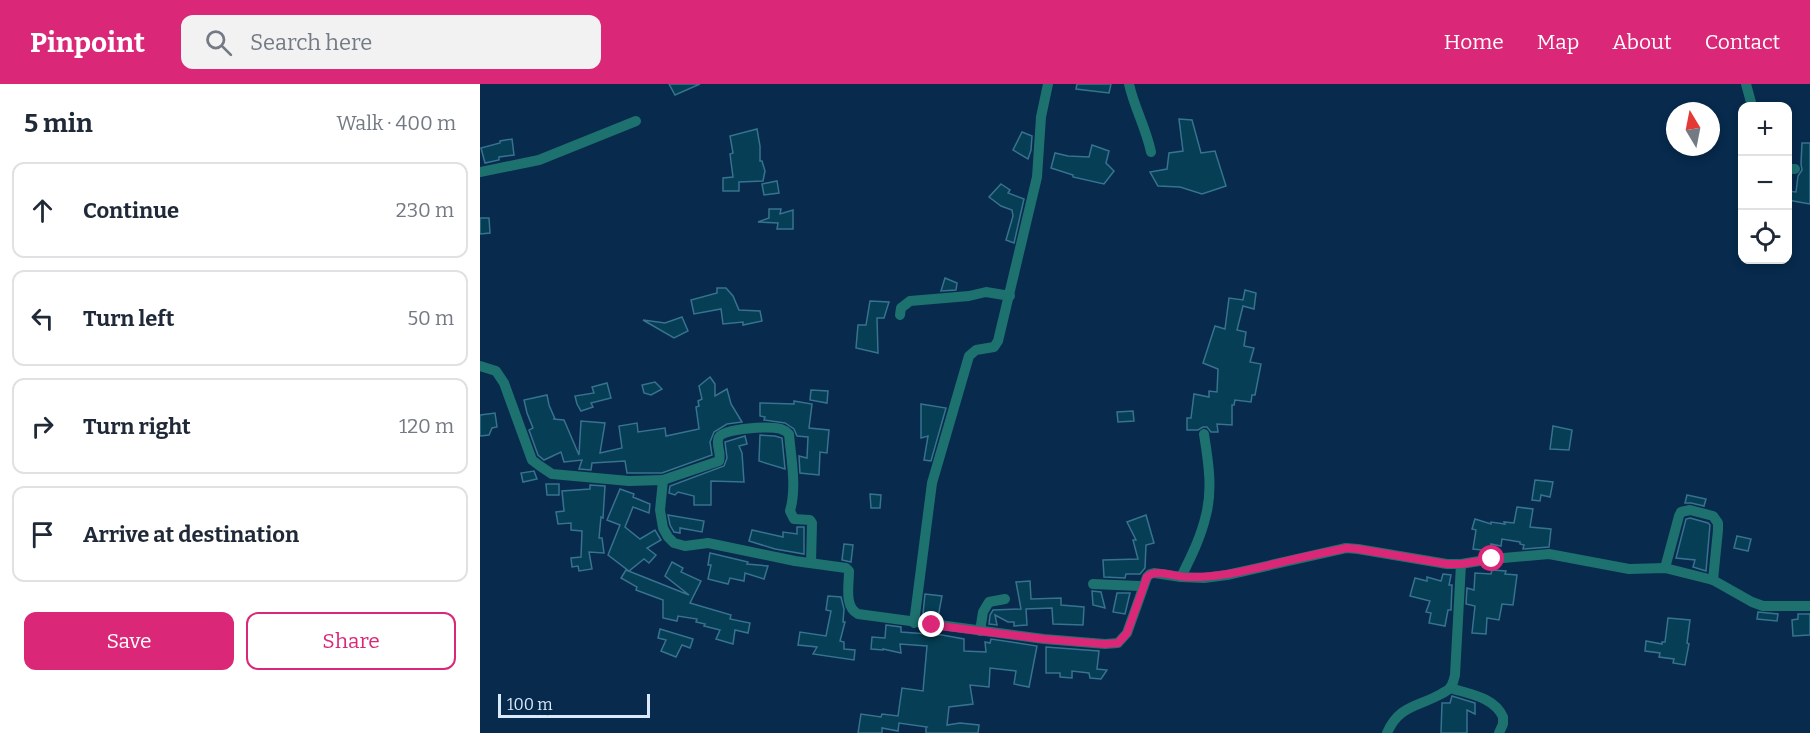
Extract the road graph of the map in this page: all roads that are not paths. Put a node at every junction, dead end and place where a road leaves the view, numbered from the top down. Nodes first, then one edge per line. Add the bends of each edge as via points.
1 (1048, 84) edge
2 (1129, 84) edge
3 (1746, 84) edge
4 (1751, 102) edge
5 (636, 121) dead end
6 (1151, 152) dead end
7 (480, 172) edge
8 (1010, 296) junction
9 (900, 315) dead end
10 (480, 366) edge
11 (1204, 434) dead end
12 (663, 480) junction
13 (811, 563) junction
14 (1461, 564) junction
15 (1665, 568) junction
16 (1181, 577) junction
17 (1713, 580) junction
18 (1093, 584) dead end
19 (1143, 587) junction
20 (1005, 599) dead end
21 (1810, 606) edge
22 (914, 623) junction
23 (980, 631) junction
24 (1450, 688) junction
25 (1387, 733) edge
26 (1499, 733) edge

1 - 8 street via 1041,117 1037,177
2 - 6 street
3 - 4 street
5 - 7 street via 539,159
8 - 9 street via 986,292 910,301 901,308
8 - 22 street via 997,344 969,356 940,450 932,483
10 - 12 street via 496,371 532,460 552,474
11 - 16 street via 1209,466 1207,513
12 - 13 street via 661,519 674,543 708,543
12 - 13 street via 719,461 717,441 726,432 783,429 789,434 794,486 790,511 794,519 812,523
13 - 22 street via 840,566 849,571 849,606 858,615
14 - 15 street via 1549,554 1629,569
14 - 16 street via 1347,548 1227,575
14 - 24 street via 1455,675
15 - 17 street
15 - 17 street via 1679,516 1690,510 1713,516 1718,523
16 - 19 street via 1150,574
17 - 21 street via 1763,606
18 - 19 street
19 - 23 street via 1127,633 1118,643
20 - 23 street via 988,603
22 - 23 street
24 - 25 street via 1398,714
24 - 26 street via 1494,705 1503,717

